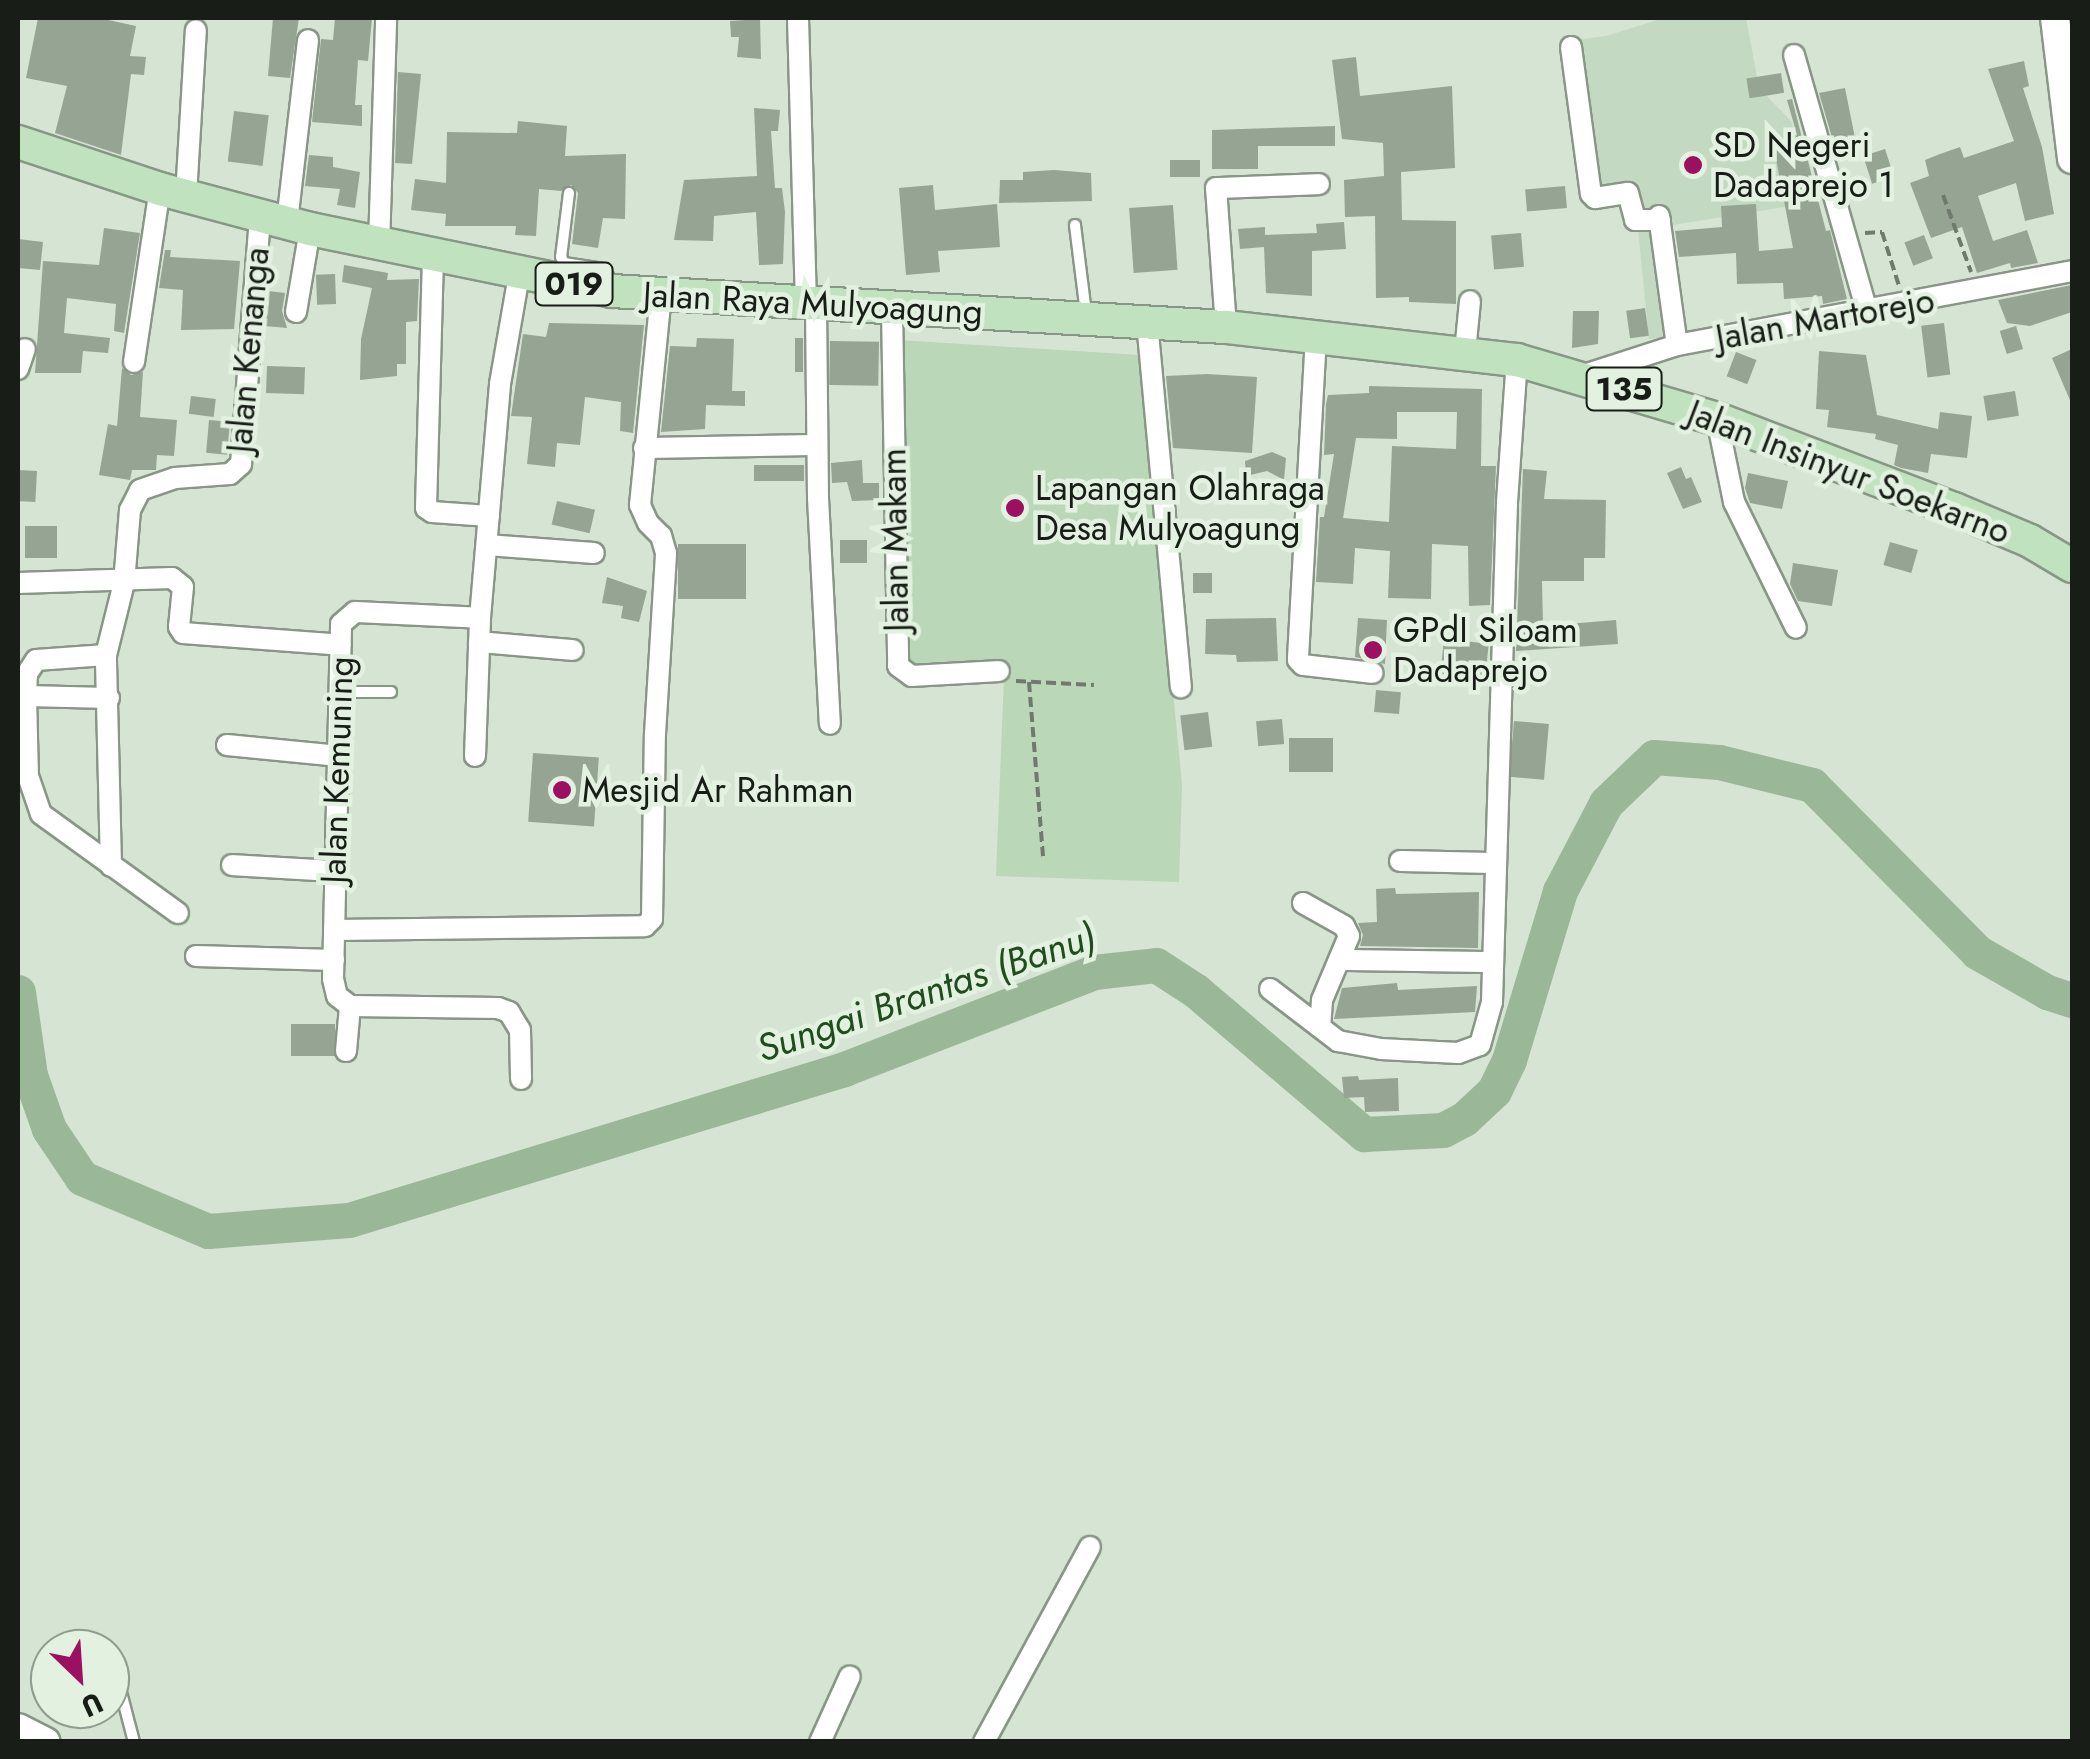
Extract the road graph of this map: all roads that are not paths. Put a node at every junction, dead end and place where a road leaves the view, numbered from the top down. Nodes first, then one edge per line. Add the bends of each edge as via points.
1 (386, 18) edge
2 (798, 18) edge
3 (2054, 18) edge
4 (196, 30) dead end
5 (308, 40) dead end
6 (1571, 47) dead end
7 (1794, 55) dead end
8 (21, 151) edge
9 (2072, 158) edge
10 (1319, 184) dead end
11 (173, 193) junction
12 (569, 193) dead end
13 (286, 222) junction
14 (1075, 225) dead end
15 (379, 246) junction
16 (433, 257) junction
17 (2072, 271) edge
18 (519, 275) junction
19 (612, 291) junction
20 (660, 296) junction
21 (1470, 301) dead end
22 (811, 306) junction
23 (892, 309) junction
24 (296, 312) dead end
25 (1867, 312) junction
26 (1087, 319) junction
27 (1148, 322) junction
28 (1226, 328) junction
29 (1316, 336) junction
30 (1677, 345) junction
31 (1465, 352) junction
32 (1517, 360) junction
33 (134, 362) dead end
34 (1580, 376) junction
35 (1717, 419) junction
36 (818, 445) junction
37 (644, 448) junction
38 (489, 516) junction
39 (486, 544) junction
40 (594, 553) dead end
41 (2072, 566) edge
42 (124, 582) junction
43 (18, 583) edge
44 (480, 618) junction
45 (1796, 628) dead end
46 (480, 642) junction
47 (341, 645) junction
48 (572, 650) dead end
49 (106, 655) junction
50 (999, 671) road end
51 (1372, 674) dead end
52 (1181, 686) dead end
53 (340, 692) junction
54 (391, 692) dead end
55 (26, 696) junction
56 (109, 698) junction
57 (830, 724) dead end
58 (228, 745) dead end
59 (339, 756) junction
60 (475, 756) dead end
61 (1400, 861) dead end
62 (1493, 863) junction
63 (232, 865) dead end
64 (111, 866) junction
65 (332, 871) junction
66 (1303, 903) dead end
67 (178, 913) dead end
68 (334, 930) junction
69 (196, 956) dead end
70 (334, 960) junction
71 (1340, 960) junction
72 (1492, 962) junction
73 (1270, 989) dead end
74 (350, 1006) junction
75 (1320, 1028) junction
76 (346, 1051) dead end
77 (522, 1079) dead end
78 (1090, 1548) dead end
79 (850, 1676) dead end
80 (18, 1728) edge
81 (46, 1742) edge
82 (820, 1742) edge
83 (984, 1742) edge

1 - 15 street
2 - 22 street
3 - 9 main road
4 - 11 street
5 - 13 street
6 - 30 street via 1590,194 1628,193 1636,220 1660,218
7 - 25 street
8 - 11 main road, Jalan Raya Mulyoagung / 019
10 - 28 street via 1216,188
11 - 13 main road, Jalan Raya Mulyoagung / 019
11 - 33 street
12 - 19 lane via 561,257 608,271
13 - 15 main road, Jalan Raya Mulyoagung / 019
13 - 24 street
13 - 42 street, Jalan Kenanga via 241,464 230,474 175,478 140,490 130,510
14 - 26 lane
15 - 16 main road, Jalan Raya Mulyoagung / 019
16 - 18 main road, Jalan Raya Mulyoagung / 019
16 - 38 street via 426,508
17 - 25 street, Jalan Martorejo
18 - 19 main road, Jalan Raya Mulyoagung / 019
18 - 38 street via 500,384
19 - 20 main road, Jalan Raya Mulyoagung / 019
20 - 22 main road, Jalan Raya Mulyoagung / 019
20 - 37 street
21 - 31 street
22 - 23 main road, Jalan Raya Mulyoagung / 019
22 - 36 street
23 - 26 main road, Jalan Raya Mulyoagung / 019
23 - 50 street, Jalan Makam via 898,666 912,676
25 - 30 street, Jalan Martorejo
26 - 27 main road, Jalan Raya Mulyoagung / 019
27 - 28 main road, Jalan Insinyur Soekarno / 135
27 - 52 street
28 - 29 main road, Jalan Insinyur Soekarno / 135
29 - 31 main road, Jalan Insinyur Soekarno / 135
29 - 51 street via 1298,660
30 - 34 street, Jalan Martorejo
31 - 32 main road, Jalan Insinyur Soekarno / 135
32 - 34 main road, Jalan Insinyur Soekarno / 135
32 - 62 street
34 - 35 main road, Jalan Insinyur Soekarno / 135
35 - 41 main road, Jalan Insinyur Soekarno / 135 via 1984,522
35 - 45 street via 1734,502
36 - 37 street
36 - 57 street
37 - 68 street via 640,504 666,554 652,919 645,926
38 - 39 street
39 - 40 street
39 - 44 street
42 - 43 street
42 - 47 street via 178,579 179,627 186,634
42 - 49 street
44 - 46 street
44 - 47 street, Jalan Kemuning via 356,612 341,624
46 - 48 street
46 - 60 street
47 - 53 street, Jalan Kemuning
49 - 55 street via 36,660
49 - 56 street
53 - 54 lane
53 - 59 street, Jalan Kemuning
55 - 56 street
55 - 64 street via 28,776 40,814
56 - 64 street
58 - 59 street
59 - 65 street, Jalan Kemuning
61 - 62 street
62 - 72 street
63 - 65 street
64 - 67 street
65 - 68 street, Jalan Kemuning
66 - 71 street via 1347,930
68 - 70 street, Jalan Kemuning
69 - 70 street
70 - 74 street, Jalan Kemuning via 333,987
71 - 72 street
71 - 75 street via 1322,1000
72 - 75 street via 1492,1002 1480,1044 1458,1054 1338,1041
73 - 75 street
74 - 76 street, Jalan Kemuning
74 - 77 street via 509,1012 520,1030
78 - 83 street
79 - 82 street
80 - 81 main road

